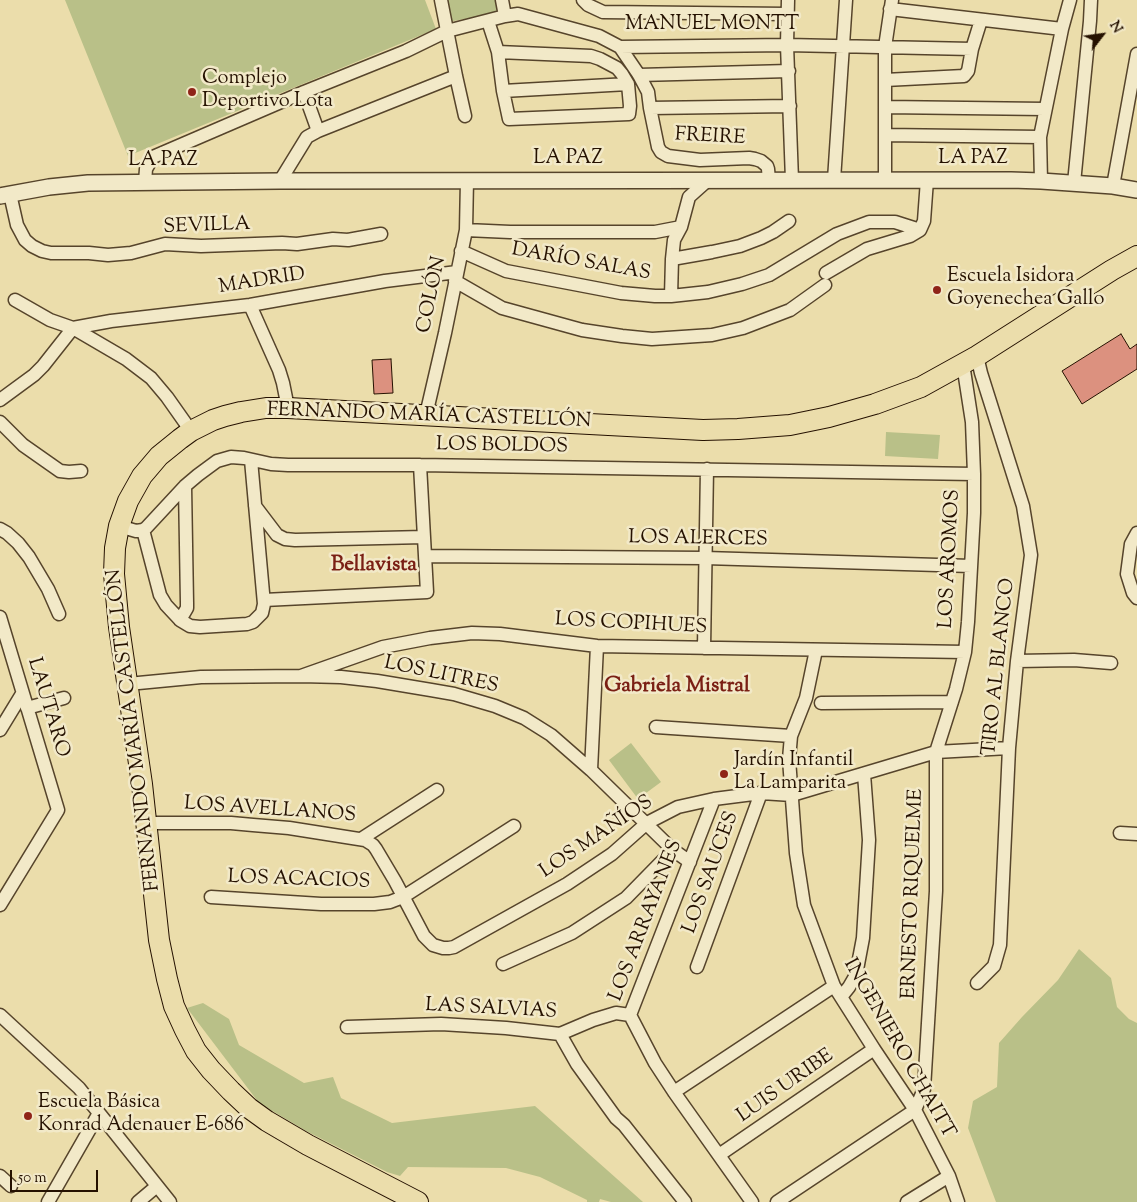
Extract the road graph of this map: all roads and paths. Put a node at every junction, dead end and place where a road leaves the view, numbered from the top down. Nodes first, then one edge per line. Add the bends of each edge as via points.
1 (441, 0) edge
2 (502, 0) edge
3 (788, 0) edge
4 (846, 0) edge
5 (1070, 0) edge
6 (1091, 0) edge
7 (585, 3) edge
8 (891, 5) edge
9 (787, 14) junction
10 (506, 16) junction
11 (981, 20) junction
12 (488, 21) junction
13 (1062, 29) junction
14 (447, 31) junction
15 (787, 45) junction
16 (843, 45) junction
17 (620, 47) junction
18 (885, 47) junction
19 (972, 49) junction
20 (498, 52) junction
21 (1137, 54) edge
22 (789, 72) junction
23 (639, 75) junction
24 (456, 76) junction
25 (885, 80) junction
26 (628, 84) junction
27 (503, 91) junction
28 (304, 92) junction
29 (790, 106) junction
30 (650, 108) junction
31 (885, 108) junction
32 (1045, 109) junction
33 (465, 116) dead end
34 (318, 131) junction
35 (885, 135) junction
36 (1040, 137) junction
37 (467, 180) junction
38 (708, 180) junction
39 (769, 180) junction
40 (792, 180) junction
41 (834, 180) junction
42 (885, 180) junction
43 (927, 180) junction
44 (280, 181) junction
45 (1042, 181) junction
46 (144, 182) junction
47 (1074, 183) junction
48 (1113, 186) junction
49 (1137, 190) edge
50 (5, 195) edge
51 (789, 221) dead end
52 (682, 227) junction
53 (466, 230) junction
54 (920, 230) junction
55 (381, 234) dead end
56 (462, 251) junction
57 (1137, 256) edge
58 (672, 259) junction
59 (456, 276) junction
60 (671, 296) junction
61 (15, 300) dead end
62 (250, 306) junction
63 (73, 328) junction
64 (970, 360) junction
65 (0, 400) edge
66 (288, 408) junction
67 (426, 415) junction
68 (0, 422) edge
69 (191, 431) junction
70 (251, 460) junction
71 (420, 465) junction
72 (707, 469) junction
73 (80, 470) dead end
74 (974, 474) junction
75 (185, 486) junction
76 (255, 506) junction
77 (119, 526) junction
78 (0, 529) edge
79 (143, 530) junction
80 (1137, 533) edge
81 (424, 537) junction
82 (425, 556) junction
83 (705, 558) junction
84 (970, 566) junction
85 (1137, 598) edge
86 (264, 600) junction
87 (59, 614) dead end
88 (0, 616) edge
89 (180, 620) junction
90 (597, 646) junction
91 (704, 648) junction
92 (816, 650) junction
93 (965, 652) junction
94 (1017, 661) junction
95 (1111, 663) dead end
96 (301, 676) junction
97 (128, 684) junction
98 (22, 694) junction
99 (64, 698) dead end
100 (952, 702) junction
101 (822, 703) dead end
102 (27, 708) junction
103 (656, 727) dead end
104 (0, 730) edge
105 (790, 736) junction
106 (1009, 748) junction
107 (936, 752) junction
108 (591, 770) junction
109 (864, 774) junction
110 (437, 790) dead end
111 (761, 792) junction
112 (792, 795) junction
113 (714, 799) junction
114 (146, 823) junction
115 (647, 823) junction
116 (514, 826) dead end
117 (1120, 833) dead end
118 (1137, 834) edge
119 (361, 839) junction
120 (674, 850) junction
121 (690, 862) junction
122 (211, 897) dead end
123 (403, 897) junction
124 (0, 905) edge
125 (503, 964) dead end
126 (697, 967) dead end
127 (978, 983) dead end
128 (838, 991) junction
129 (0, 1015) edge
130 (630, 1015) junction
131 (347, 1027) dead end
132 (560, 1034) junction
133 (874, 1049) junction
134 (674, 1092) junction
135 (915, 1110) junction
136 (99, 1113) junction
137 (720, 1155) junction
138 (0, 1176) edge
139 (949, 1176) junction
140 (11, 1186) dead end
141 (156, 1186) junction
142 (48, 1202) edge
143 (138, 1202) edge
144 (170, 1202) edge
145 (418, 1202) edge
146 (685, 1202) edge
147 (752, 1202) edge
148 (777, 1202) edge
149 (907, 1202) edge
150 (958, 1202) edge

1 - 14 street
2 - 10 street
3 - 9 street
4 - 16 street
5 - 13 street
6 - 47 street
7 - 9 street via 603,12
8 - 11 street
8 - 18 street
9 - 15 street
10 - 12 street, MANUEL MONTT
10 - 17 street, MANUEL MONTT via 518,14 600,36
11 - 13 street
11 - 19 street
12 - 14 street, MANUEL MONTT
12 - 20 street
13 - 32 street
14 - 24 street
14 - 28 street, MANUEL MONTT
15 - 16 street, MANUEL MONTT
15 - 17 street, MANUEL MONTT
15 - 22 street
16 - 18 street, MANUEL MONTT
16 - 41 street
17 - 23 street, FREIRE
18 - 19 street, MANUEL MONTT
18 - 25 street
19 - 25 street via 964,76
20 - 26 street via 591,56 617,68
20 - 27 street
21 - 48 street
22 - 23 street
22 - 29 street
23 - 30 street, FREIRE via 648,92
24 - 33 street
24 - 34 street
25 - 31 street
26 - 27 street
26 - 27 street via 629,114 509,119
28 - 34 street
28 - 46 street, MANUEL MONTT via 153,157 146,169
29 - 30 street
29 - 40 street
30 - 39 street, FREIRE via 658,147 664,155 700,160 755,159 767,166
31 - 32 street
31 - 35 street
32 - 36 street
34 - 44 street via 308,137
35 - 36 street
35 - 42 street
36 - 45 street
37 - 38 street, LA PAZ
37 - 44 street, LA PAZ
37 - 53 street, COLÓN
38 - 39 street, LA PAZ
38 - 52 street via 689,197
39 - 40 street, LA PAZ
40 - 41 street, LA PAZ
41 - 42 street, LA PAZ
42 - 43 street, LA PAZ
43 - 45 street, LA PAZ
43 - 54 street via 924,221
44 - 46 street, LA PAZ
45 - 47 street, LA PAZ
46 - 50 street, LA PAZ via 88,183
47 - 48 street, LA PAZ
48 - 49 street, LA PAZ
50 - 55 street, SEVILLA via 25,240 51,253 108,255 165,244 297,244
51 - 58 street via 773,232 740,246
52 - 53 street via 655,232
52 - 58 street via 674,240
53 - 56 street, COLÓN
54 - 59 street via 867,249 790,310 743,328 712,335 652,340 582,330 502,308
54 - 60 street, DARÍO SALAS via 895,222 869,222 837,234 769,275 708,292
56 - 59 street, COLÓN
56 - 60 street, DARÍO SALAS via 506,271 621,294
57 - 64 main road, FERNANDO MARÍA CASTELLÓN
58 - 60 street
59 - 62 street, MADRID via 385,281
59 - 67 street, COLÓN
61 - 63 street via 50,320
62 - 63 street, MADRID
62 - 66 street via 284,383
63 - 65 street via 34,375
63 - 69 street via 126,359 151,378
64 - 67 main road, FERNANDO MARÍA CASTELLÓN via 921,387 875,404 829,418 790,425 684,429
64 - 74 street, LOS AROMOS
64 - 94 street, TIRO AL BLANCO via 981,373 1023,506 1031,555
66 - 67 main road, FERNANDO MARÍA CASTELLÓN
66 - 69 main road, FERNANDO MARÍA CASTELLÓN via 241,412
68 - 73 street via 23,445 60,470
69 - 77 main road, FERNANDO MARÍA CASTELLÓN via 159,456 142,476
70 - 71 street, LOS BOLDOS via 288,465
70 - 75 street, LOS BOLDOS via 231,457 217,461
70 - 76 street
71 - 72 street, LOS BOLDOS
71 - 81 street
72 - 74 street, LOS BOLDOS
72 - 83 street
74 - 84 street, LOS AROMOS
75 - 79 street, LOS BOLDOS
75 - 89 street via 187,608
76 - 81 street via 278,535 286,539
76 - 86 street
77 - 79 street
77 - 97 main road, FERNANDO MARÍA CASTELLÓN via 114,574
78 - 87 street via 29,557
79 - 89 street via 160,595
80 - 85 street via 1131,544 1127,574
81 - 82 street
82 - 83 street, LOS ALERCES
82 - 86 street via 427,592
83 - 84 street, LOS ALERCES
83 - 91 street
84 - 93 street, LOS AROMOS
86 - 89 street via 259,617 247,624 195,627
88 - 98 street, LAUTARO
90 - 91 street, LOS COPIHUES
90 - 96 street, LOS COPIHUES via 472,633 383,648
90 - 108 street
91 - 92 street, LOS COPIHUES
92 - 93 street, LOS COPIHUES
92 - 105 street, INGENIERO CHAITT via 806,698
93 - 100 street, LOS AROMOS
94 - 95 street
94 - 106 street, TIRO AL BLANCO
96 - 97 street, LOS LITRES via 200,677
96 - 108 street, LOS LITRES via 378,681 454,694 495,706 538,726
97 - 114 main road, FERNANDO MARÍA CASTELLÓN
98 - 102 street, LAUTARO
98 - 104 street
99 - 102 street
100 - 101 street
100 - 107 street, LOS AROMOS
102 - 124 street, LAUTARO via 58,810
103 - 105 street
105 - 112 street, INGENIERO CHAITT
106 - 107 street, LOS MAÑÍOS
106 - 127 street, TIRO AL BLANCO via 1000,945 994,966
107 - 109 street, LOS MAÑÍOS
107 - 135 street, ERNESTO RIQUELME via 936,891 924,1089
108 - 115 street, LOS LITRES
109 - 112 street, LOS MAÑÍOS
109 - 128 street via 869,840 863,938 856,975 849,987
110 - 119 street, LOS AVELLANOS
111 - 112 street, LOS MAÑÍOS
111 - 113 street, LOS MAÑÍOS
111 - 126 street, LOS SAUCES
112 - 128 street, INGENIERO CHAITT via 804,905
113 - 115 street, LOS MAÑÍOS via 678,807
113 - 121 street, LOS ARRAYANES
114 - 119 street, LOS AVELLANOS via 253,824
114 - 145 main road, FERNANDO MARÍA CASTELLÓN via 162,958 174,1006 196,1051 231,1091 267,1121
115 - 120 street, LOS LITRES
115 - 123 street, LOS MAÑÍOS via 612,854 574,879 454,947 443,948 428,941
116 - 123 street, LOS ACACIOS
117 - 118 street
119 - 123 street, LOS MAÑÍOS via 376,849
120 - 121 street, LOS LITRES
120 - 125 street via 626,898 572,933
121 - 130 street, LOS ARRAYANES
122 - 123 street, LOS ACACIOS via 350,904 382,903
128 - 133 street, INGENIERO CHAITT
128 - 134 street
129 - 136 street via 79,1088
130 - 132 street, LAS SALVIAS via 616,1013
130 - 134 street, LOS ARRAYANES
131 - 132 street, LAS SALVIAS via 442,1024
132 - 146 street via 616,1118
133 - 135 street, INGENIERO CHAITT
133 - 137 street, LUIS URIBE
134 - 137 street, LOS ARRAYANES
135 - 139 street, INGENIERO CHAITT
135 - 148 street
136 - 141 street
136 - 142 street
137 - 147 street, LOS ARRAYANES
138 - 140 street
139 - 149 street
139 - 150 street, INGENIERO CHAITT
141 - 143 street
141 - 144 street

